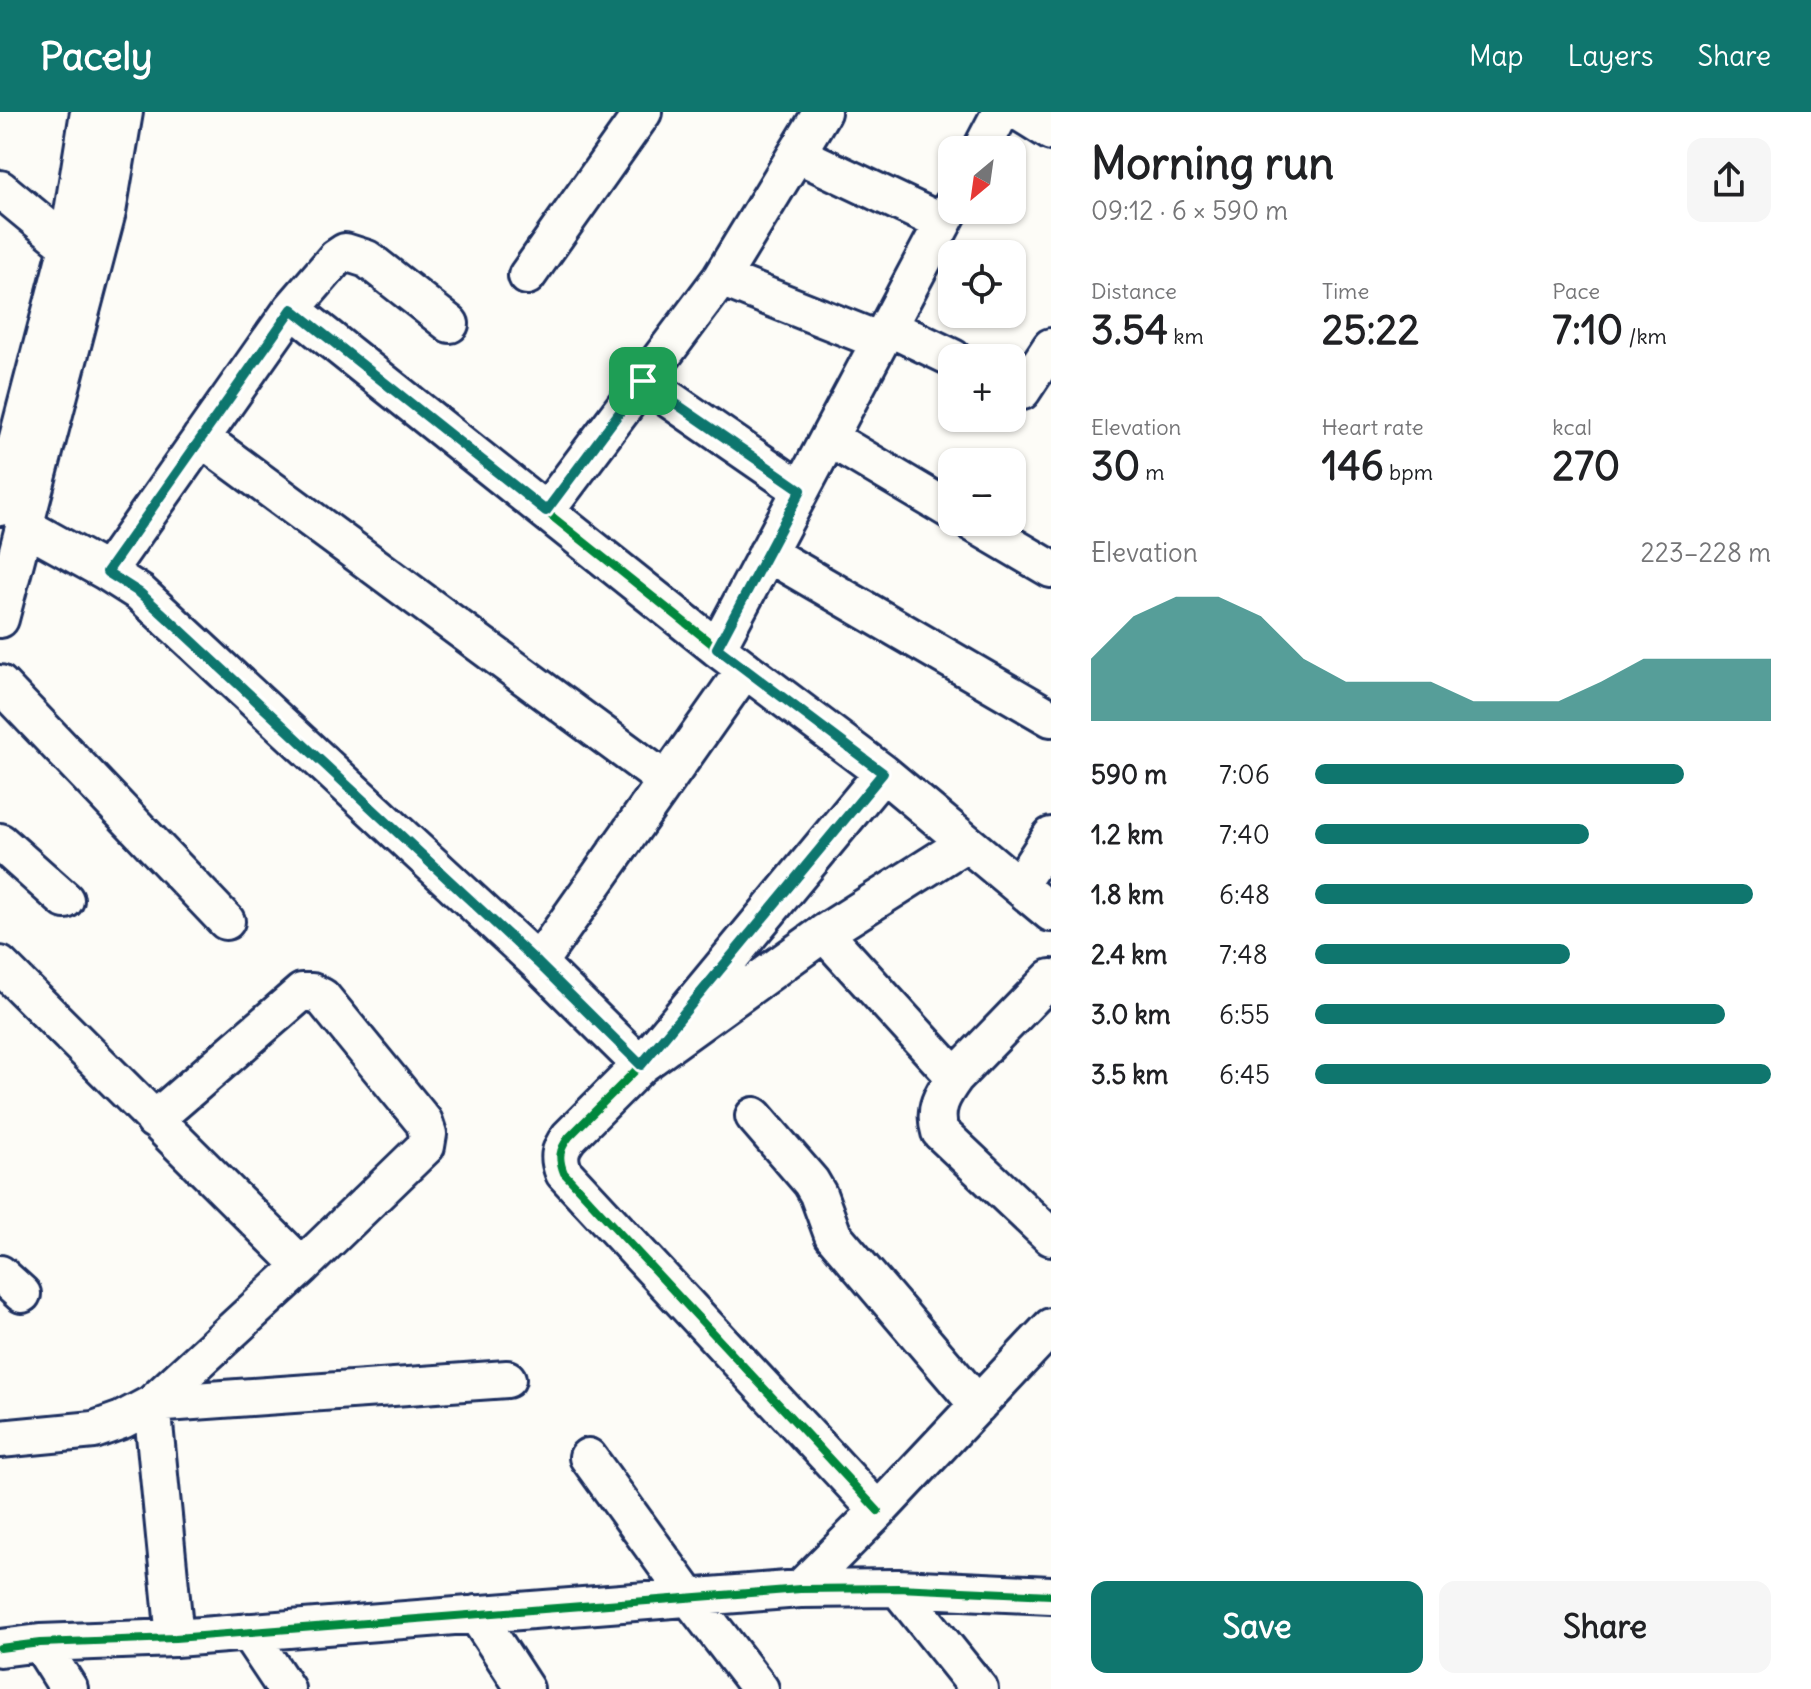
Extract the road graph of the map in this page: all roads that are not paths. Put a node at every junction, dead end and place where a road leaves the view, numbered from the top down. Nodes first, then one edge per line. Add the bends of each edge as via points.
1 (89, 112) edge
2 (124, 112) edge
3 (643, 112) edge
4 (822, 112) edge
5 (1001, 112) edge
6 (1019, 112) edge
7 (1051, 132) edge
8 (988, 136) edge
9 (797, 154) junction
10 (0, 189) edge
11 (938, 211) edge
12 (943, 224) edge
13 (68, 245) junction
14 (527, 276) dead end
15 (721, 278) junction
16 (292, 309) junction
17 (450, 324) dead end
18 (884, 334) junction
19 (1051, 347) edge
20 (938, 353) edge
21 (643, 381) junction
22 (1028, 395) edge
23 (9, 433) edge
24 (201, 438) junction
25 (829, 438) junction
26 (801, 490) junction
27 (938, 503) edge
28 (546, 511) junction
29 (12, 517) edge
30 (995, 536) edge
31 (767, 553) junction
32 (1051, 569) edge
33 (107, 572) junction
34 (0, 619) edge
35 (717, 648) junction
36 (745, 669) junction
37 (0, 684) edge
38 (1047, 707) edge
39 (883, 773) junction
40 (666, 781) junction
41 (1051, 836) edge
42 (0, 842) edge
43 (966, 843) junction
44 (1019, 885) junction
45 (65, 900) dead end
46 (1051, 913) edge
47 (226, 921) dead end
48 (824, 933) junction
49 (538, 963) junction
50 (0, 965) edge
51 (1051, 978) edge
52 (641, 1065) junction
53 (955, 1077) junction
54 (754, 1116) dead end
55 (154, 1120) junction
56 (1051, 1237) edge
57 (302, 1266) junction
58 (1051, 1327) edge
59 (507, 1379) dead end
60 (152, 1404) junction
61 (978, 1405) junction
62 (0, 1439) edge
63 (588, 1457) dead end
64 (878, 1511) junction
65 (898, 1588) junction
66 (800, 1589) junction
67 (1051, 1595) edge
68 (689, 1597) junction
69 (476, 1614) junction
70 (248, 1632) junction
71 (175, 1638) junction
72 (40, 1643) junction
73 (0, 1648) edge
74 (69, 1689) edge
75 (286, 1689) edge
76 (525, 1689) edge
77 (760, 1689) edge
78 (979, 1689) edge

1 - 13 street
2 - 29 street via 107,212
3 - 14 street
4 - 9 street
5 - 8 street
6 - 7 street
9 - 11 street
9 - 15 street
10 - 13 street
12 - 18 street
13 - 23 street
15 - 18 street
15 - 21 street
16 - 17 street via 345,252 367,259
16 - 24 street
16 - 28 street
18 - 20 street
18 - 25 street
19 - 22 street
21 - 26 street
21 - 28 street
23 - 29 street
24 - 33 street
24 - 40 street
25 - 26 street
25 - 27 street
26 - 31 street
28 - 35 street
29 - 33 street
29 - 34 street
30 - 32 street
31 - 35 street
31 - 38 street
33 - 49 street via 140,593
35 - 36 street
36 - 39 street
36 - 40 street
37 - 47 street
39 - 43 street
39 - 52 street
40 - 49 street
41 - 44 street
42 - 45 street
43 - 44 street
43 - 48 street
44 - 46 street
48 - 52 street
48 - 53 street
49 - 52 street
50 - 55 street
51 - 53 street
52 - 64 street via 560,1148 564,1173
53 - 56 street via 937,1107 940,1132
54 - 61 street via 811,1182 833,1235
55 - 57 street
55 - 57 street via 302,992 322,997 424,1122 428,1134 426,1146
57 - 60 street
58 - 61 street
59 - 60 street
60 - 62 street via 94,1430
60 - 71 street
61 - 64 street
63 - 68 street
64 - 66 street
65 - 66 street
65 - 67 street
65 - 78 street
66 - 68 street
68 - 69 street
68 - 77 street
69 - 70 street
69 - 76 street
70 - 71 street
70 - 75 street
71 - 72 street
72 - 73 street
72 - 74 street

